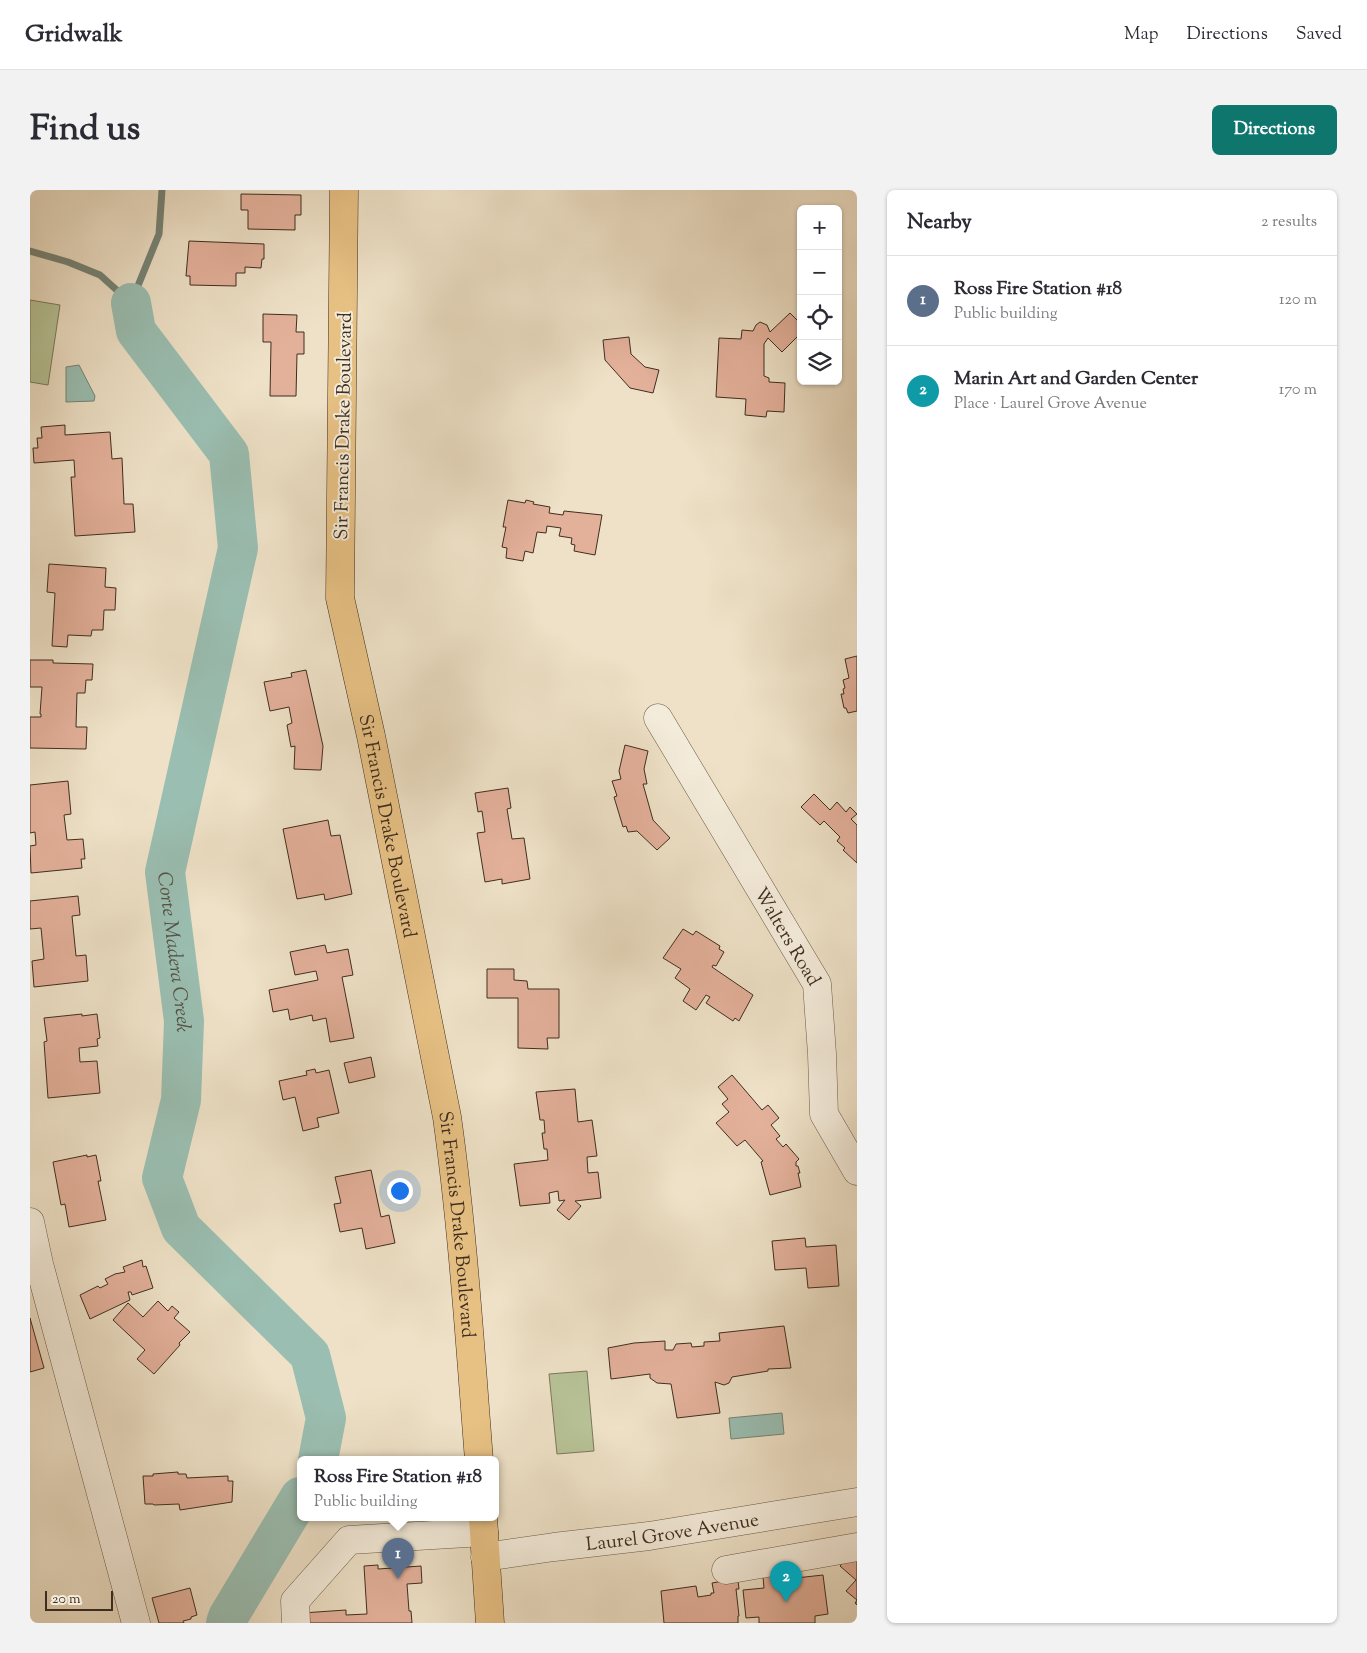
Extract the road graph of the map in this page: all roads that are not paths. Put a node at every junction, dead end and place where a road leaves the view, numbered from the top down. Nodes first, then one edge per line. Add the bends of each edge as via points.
1 (344, 190) edge
2 (658, 718) dead end
3 (857, 1172) edge
4 (30, 1222) edge
5 (479, 1456) edge
6 (857, 1502) edge
7 (484, 1536) edge
8 (857, 1546) edge
9 (726, 1570) dead end
10 (136, 1623) edge
11 (296, 1623) edge
12 (490, 1623) edge

1 - 5 main road, Sir Francis Drake Boulevard via 340,598 372,736 447,1117 464,1261
2 - 3 street, Walters Road via 817,984 824,1114
4 - 10 street
6 - 7 street, Laurel Grove Avenue via 649,1536 554,1547
7 - 11 street, Laurel Grove Avenue via 348,1540 295,1601
7 - 12 main road
8 - 9 street

